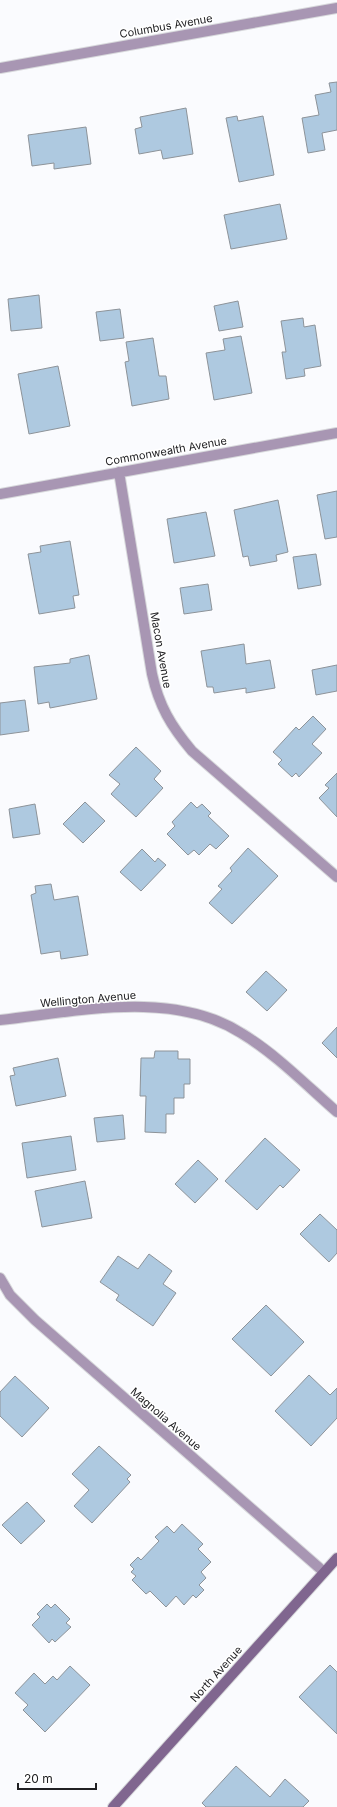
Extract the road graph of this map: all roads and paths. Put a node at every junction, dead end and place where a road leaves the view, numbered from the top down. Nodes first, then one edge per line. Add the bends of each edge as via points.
1 (337, 8) edge
2 (0, 68) edge
3 (337, 433) edge
4 (119, 472) junction
5 (0, 494) edge
6 (337, 877) edge
7 (0, 1020) edge
8 (337, 1112) edge
9 (0, 1278) edge
10 (337, 1558) edge
11 (324, 1572) junction
12 (113, 1807) edge

1 - 2 street, Columbus Avenue
3 - 4 street, Commonwealth Avenue
4 - 5 street, Commonwealth Avenue
4 - 6 street, Macon Avenue via 152,674 165,714 192,751
7 - 8 street, Wellington Avenue via 136,1006 172,1009 207,1017 256,1042
9 - 11 street, Magnolia Avenue via 10,1295 35,1320
10 - 11 main road, North Avenue
11 - 12 main road, North Avenue

